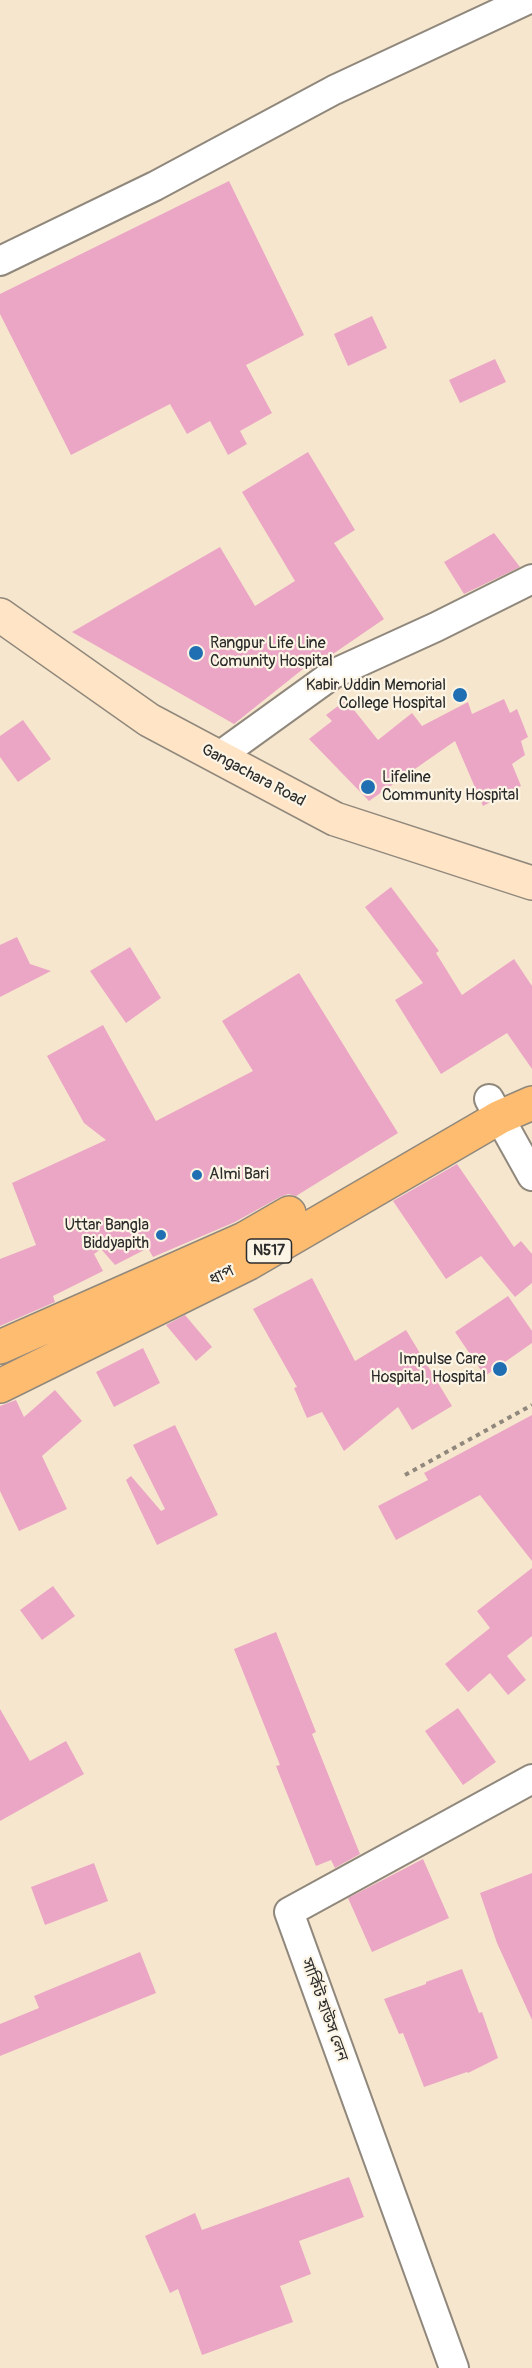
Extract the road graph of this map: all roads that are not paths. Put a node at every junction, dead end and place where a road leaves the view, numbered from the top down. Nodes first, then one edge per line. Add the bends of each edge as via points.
1 (527, 0) edge
2 (0, 261) edge
3 (532, 579) edge
4 (0, 615) edge
5 (218, 757) junction
6 (532, 883) edge
7 (532, 1079) edge
8 (532, 1103) edge
9 (495, 1108) junction
10 (532, 1176) edge
11 (0, 1347) edge
12 (0, 1386) edge
13 (532, 1779) edge
14 (454, 2368) edge

1 - 2 street via 334,90 155,186
3 - 5 street via 333,674
4 - 5 main road, Gangachara Road via 149,720
5 - 6 main road, Gangachara Road via 335,819
7 - 9 highway, ধাপ / N517
8 - 9 highway, ধাপ / N517
9 - 10 street
9 - 11 highway, ধাপ / N517 via 244,1239
9 - 12 highway, ধাপ / N517 via 249,1263
13 - 14 street, সার্কিট হাউস লেন via 289,1912

